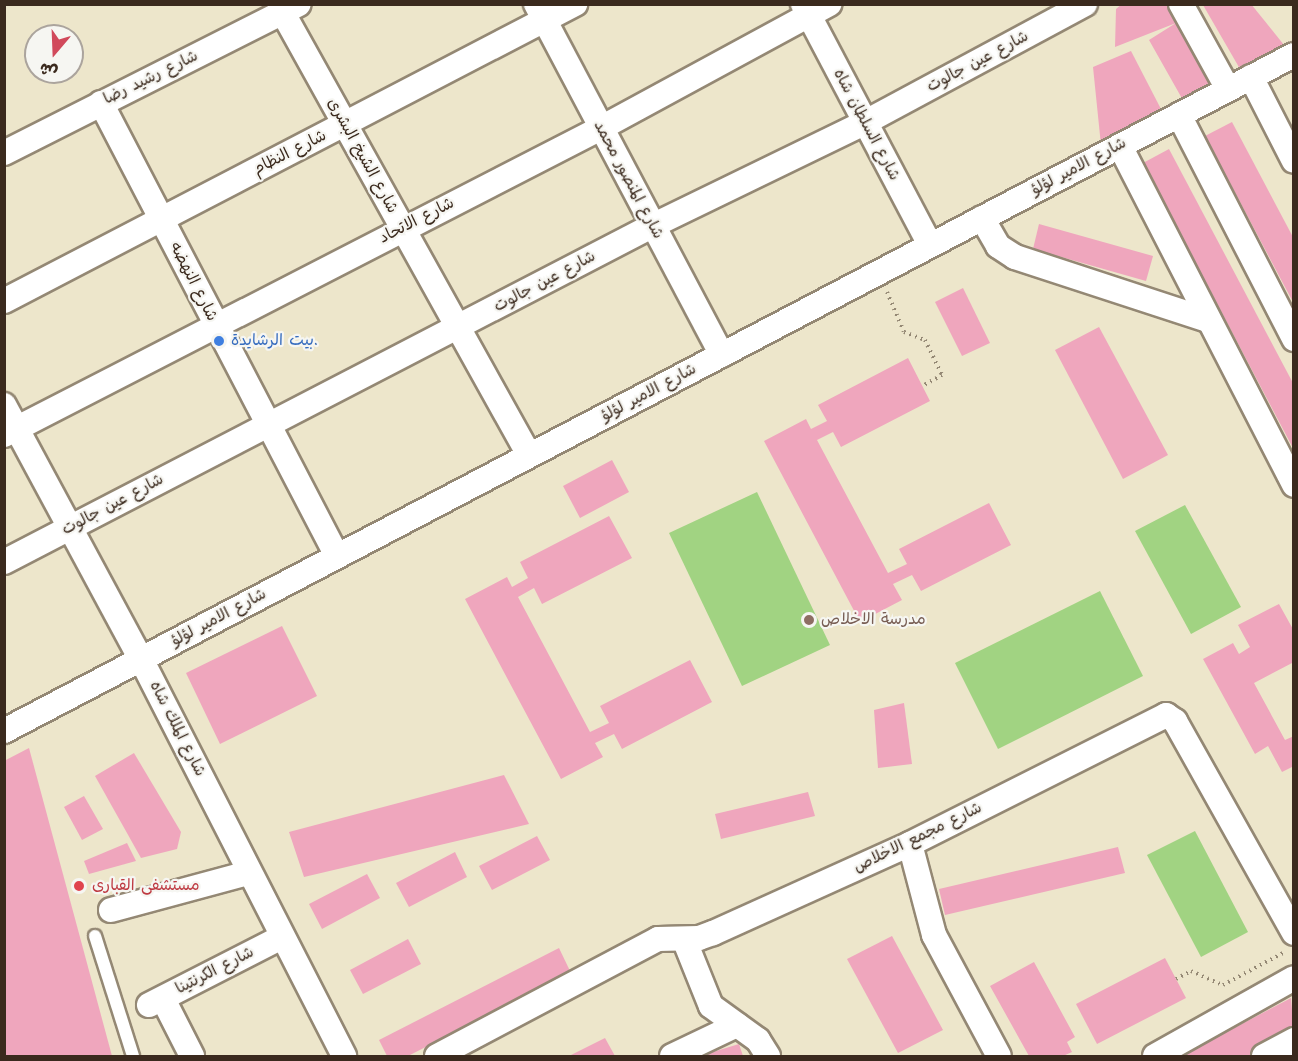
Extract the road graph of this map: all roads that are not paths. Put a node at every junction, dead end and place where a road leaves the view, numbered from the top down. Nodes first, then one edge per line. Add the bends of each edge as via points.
1 (576, 4) edge
2 (1085, 4) edge
3 (1181, 4) edge
4 (813, 8) edge
5 (291, 9) edge
6 (540, 13) edge
7 (1293, 55) edge
8 (1251, 77) junction
9 (1228, 89) junction
10 (100, 103) junction
11 (1179, 114) junction
12 (864, 123) junction
13 (345, 125) junction
14 (601, 128) junction
15 (1120, 146) junction
16 (4, 153) edge
17 (1293, 161) edge
18 (982, 218) junction
19 (161, 220) junction
20 (652, 226) junction
21 (402, 228) junction
22 (930, 245) junction
23 (4, 301) edge
24 (1208, 320) junction
25 (215, 326) junction
26 (456, 328) junction
27 (1293, 339) edge
28 (722, 355) junction
29 (4, 405) edge
30 (266, 425) junction
31 (11, 432) edge
32 (529, 455) junction
33 (1293, 485) edge
34 (70, 527) junction
35 (337, 556) junction
36 (4, 562) edge
37 (141, 659) junction
38 (4, 731) edge
39 (910, 844) junction
40 (248, 873) junction
41 (111, 910) dead end
42 (1293, 933) edge
43 (95, 936) dead end
44 (282, 937) junction
45 (684, 939) junction
46 (1293, 978) edge
47 (737, 1025) junction
48 (1293, 1040) edge
49 (995, 1055) edge
50 (133, 1056) edge
51 (192, 1056) edge
52 (344, 1056) edge
53 (437, 1056) edge
54 (672, 1056) edge
55 (768, 1056) edge
56 (1155, 1056) edge
57 (1264, 1056) edge

1 - 6 street, شارع النظام
2 - 12 street, شارع عين جالوت
3 - 9 street
4 - 12 street, شارع السلطان شاه
4 - 14 street, شارع الاتحاد
5 - 10 street, شارع رشيد رضا
5 - 13 street, شارع الشيخ البشرى
6 - 13 street, شارع النظام
6 - 14 street, شارع المنصور محمد
7 - 8 street, شارع الامير لؤلؤ
8 - 9 street, شارع الامير لؤلؤ
8 - 17 street
9 - 11 street, شارع الامير لؤلؤ
10 - 16 street, شارع رشيد رضا
10 - 19 street, شارع النهضه
11 - 15 street, شارع الامير لؤلؤ
11 - 27 street
12 - 20 street, شارع عين جالوت
12 - 22 street, شارع السلطان شاه
13 - 19 street, شارع النظام
13 - 21 street, شارع الشيخ البشرى
14 - 20 street, شارع المنصور محمد
14 - 21 street, شارع الاتحاد
15 - 18 street, شارع الامير لؤلؤ
15 - 24 street
18 - 22 street, شارع الامير لؤلؤ
18 - 24 street via 998,246 1015,257
19 - 23 street, شارع النظام
19 - 25 street, شارع النهضه
20 - 26 street, شارع عين جالوت
20 - 28 street, شارع المنصور محمد
21 - 25 street, شارع الاتحاد
21 - 26 street, شارع الشيخ البشرى
22 - 28 street, شارع الامير لؤلؤ
24 - 33 street
25 - 30 street, شارع النهضه
25 - 31 street, شارع الاتحاد
26 - 30 street, شارع عين جالوت
26 - 32 street, شارع الشيخ البشرى
28 - 32 street, شارع الامير لؤلؤ
29 - 31 street, شارع الملك شاه
30 - 34 street, شارع عين جالوت
30 - 35 street, شارع النهضه
31 - 34 street, شارع الملك شاه
32 - 35 street, شارع الامير لؤلؤ
34 - 36 street, شارع عين جالوت
34 - 37 street, شارع الملك شاه
35 - 37 street, شارع الامير لؤلؤ
37 - 38 street, شارع الامير لؤلؤ
37 - 40 street, شارع الملك شاه
39 - 42 street, شارع مجمع الاخلاص via 1166,715 1172,716
39 - 45 street, شارع مجمع الاخلاص via 713,933
39 - 49 street via 934,935
40 - 41 street
40 - 44 street, شارع الملك شاه
43 - 50 lane
44 - 51 street, شارع الكرنتينا via 156,1002
44 - 52 street, شارع الملك شاه
45 - 47 street via 704,995 720,1015
45 - 53 street, شارع مجمع الاخلاص via 658,939
46 - 56 street
47 - 54 street
47 - 55 street via 758,1040
48 - 57 street

